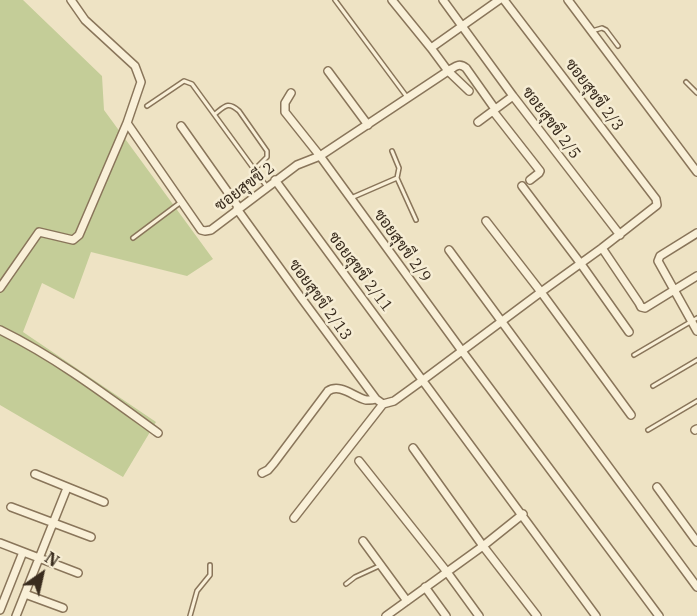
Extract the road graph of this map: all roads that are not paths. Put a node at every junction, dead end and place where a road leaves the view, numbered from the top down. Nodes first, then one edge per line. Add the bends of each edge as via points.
1 (71, 0) edge
2 (335, 0) edge
3 (392, 0) edge
4 (443, 0) edge
5 (499, 0) edge
6 (504, 0) edge
7 (568, 0) edge
8 (462, 26) junction
9 (591, 31) junction
10 (618, 46) dead end
11 (430, 48) junction
12 (328, 71) dead end
13 (448, 71) junction
14 (686, 82) dead end
15 (469, 91) dead end
16 (291, 93) dead end
17 (697, 93) edge
18 (513, 96) junction
19 (408, 98) junction
20 (147, 106) dead end
21 (494, 110) junction
22 (215, 114) junction
23 (478, 122) dead end
24 (127, 123) junction
25 (368, 125) junction
26 (180, 126) dead end
27 (392, 151) dead end
28 (320, 156) junction
29 (255, 170) junction
30 (697, 172) edge
31 (397, 178) junction
32 (276, 180) junction
33 (530, 180) dead end
34 (522, 186) dead end
35 (267, 187) junction
36 (350, 198) junction
37 (181, 202) junction
38 (238, 208) junction
39 (416, 220) dead end
40 (486, 221) dead end
41 (697, 233) edge
42 (620, 235) junction
43 (132, 238) dead end
44 (603, 248) junction
45 (449, 250) dead end
46 (580, 264) junction
47 (697, 276) edge
48 (0, 288) edge
49 (673, 290) junction
50 (541, 292) junction
51 (694, 319) edge
52 (501, 322) junction
53 (0, 330) edge
54 (697, 331) edge
55 (629, 332) dead end
56 (462, 351) junction
57 (634, 355) dead end
58 (697, 360) edge
59 (423, 380) junction
60 (653, 386) dead end
61 (376, 399) junction
62 (697, 401) edge
63 (383, 404) junction
64 (631, 415) dead end
65 (648, 430) dead end
66 (158, 433) dead end
67 (413, 448) dead end
68 (359, 460) dead end
69 (262, 473) dead end
70 (35, 474) dead end
71 (66, 488) junction
72 (657, 488) dead end
73 (104, 502) dead end
74 (11, 507) dead end
75 (523, 514) junction
76 (294, 518) dead end
77 (53, 522) junction
78 (91, 537) dead end
79 (363, 541) dead end
80 (697, 542) edge
81 (0, 543) edge
82 (483, 546) junction
83 (23, 552) junction
84 (39, 558) junction
85 (210, 565) dead end
86 (380, 565) junction
87 (447, 572) junction
88 (78, 573) dead end
89 (0, 583) edge
90 (346, 584) dead end
91 (9, 586) junction
92 (425, 587) junction
93 (697, 587) edge
94 (25, 594) junction
95 (406, 601) junction
96 (63, 608) dead end
97 (0, 610) edge
98 (16, 616) edge
99 (190, 616) edge
100 (386, 616) edge
101 (446, 616) edge
102 (479, 616) edge
103 (537, 616) edge
104 (596, 616) edge
105 (659, 616) edge

1 - 24 street via 86,20 135,66 141,82
2 - 19 lane
3 - 11 street
4 - 8 street, ซอยสุขขี 2/5
5 - 8 street
6 - 42 street, ซอยสุขขี 2/3 via 656,199 656,207
7 - 9 street
8 - 11 street
8 - 18 street, ซอยสุขขี 2/5
9 - 10 lane via 606,30
9 - 30 street
11 - 13 street
12 - 25 street
13 - 15 street
13 - 19 street, ซอยสุขขี 2
13 - 21 street via 458,64 466,68
14 - 17 lane
16 - 28 street, ซอยสุขขี 2/9 via 285,112
18 - 21 street
18 - 42 street, ซอยสุขขี 2/5
19 - 25 street, ซอยสุขขี 2
20 - 22 lane via 188,81
21 - 23 street
21 - 33 street via 540,171
22 - 29 lane
22 - 29 lane via 230,105 244,119 268,154
24 - 37 street, ซอยสุขขี 2
24 - 48 street via 79,235 73,240 39,232
25 - 28 street, ซอยสุขขี 2
26 - 38 street, ซอยสุขขี 2/13
27 - 31 lane via 399,168
28 - 32 street, ซอยสุขขี 2 via 297,165
28 - 36 street, ซอยสุขขี 2/9
29 - 35 lane
31 - 36 lane
31 - 39 lane
32 - 35 street, ซอยสุขขี 2
32 - 59 street, ซอยสุขขี 2/11
34 - 46 street
35 - 38 street, ซอยสุขขี 2
36 - 56 street, ซอยสุขขี 2/9
37 - 38 street, ซอยสุขขี 2 via 204,231 211,230
37 - 43 lane
38 - 61 street, ซอยสุขขี 2/13
40 - 50 street
41 - 49 street via 658,259
42 - 44 street
44 - 46 street
44 - 49 street via 641,307
45 - 52 street
46 - 50 street
46 - 55 street
47 - 49 street
49 - 51 street
50 - 52 street
50 - 64 street
51 - 54 street
51 - 57 lane
52 - 56 street
52 - 93 street
53 - 66 street via 104,393
56 - 59 street
56 - 105 street, ซอยสุขขี 2/9
58 - 60 lane
59 - 63 street via 394,401
59 - 75 street, ซอยสุขขี 2/11
61 - 63 street, ซอยสุขขี 2/13
61 - 69 street via 332,389 274,464
62 - 65 lane
63 - 76 street
67 - 82 street
68 - 87 street
70 - 71 street
71 - 73 street
71 - 77 street
72 - 80 street
74 - 77 street
75 - 82 street
75 - 104 street, ซอยสุขขี 2/11
77 - 78 street
77 - 84 street
79 - 86 street
81 - 83 street
82 - 87 street
82 - 103 street
83 - 84 street
83 - 91 street
84 - 88 street
84 - 94 street
85 - 99 lane via 210,575 196,591
86 - 90 lane
86 - 95 street
87 - 92 street
87 - 102 street
89 - 91 street
91 - 97 street
92 - 95 street
92 - 101 street
94 - 96 street
94 - 98 street
95 - 100 street

